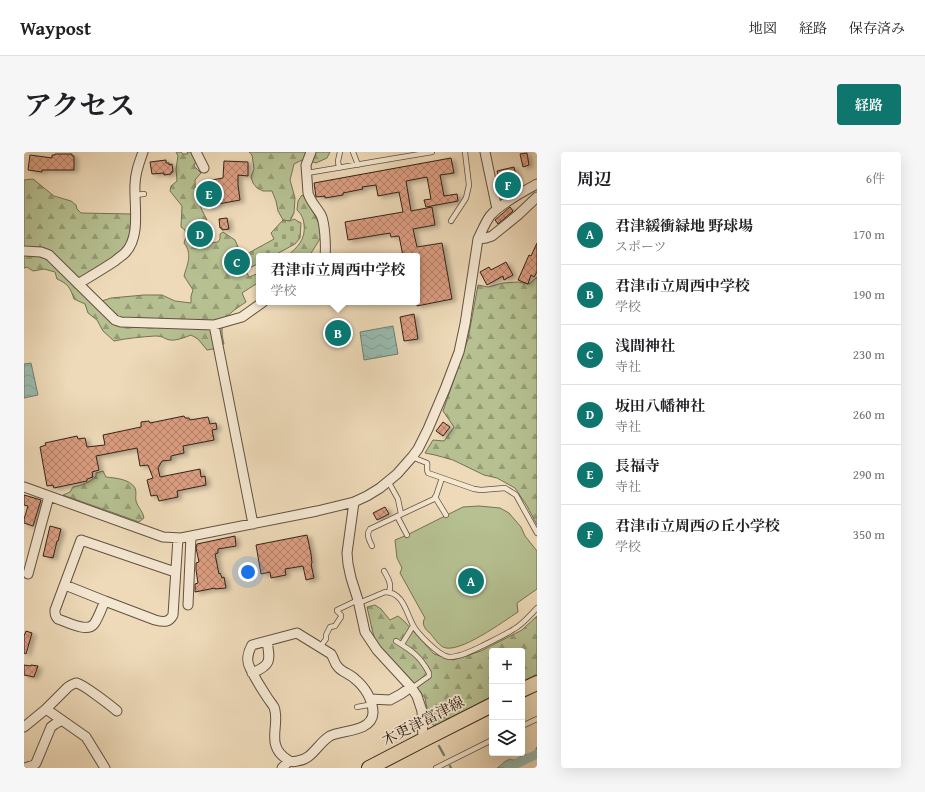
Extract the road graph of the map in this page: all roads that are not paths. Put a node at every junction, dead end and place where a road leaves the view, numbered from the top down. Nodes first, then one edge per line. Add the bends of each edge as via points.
1 (143, 152) edge
2 (196, 152) edge
3 (311, 152) edge
4 (340, 152) edge
5 (353, 152) edge
6 (432, 152) edge
7 (465, 152) edge
8 (484, 152) edge
9 (358, 164) junction
10 (204, 168) dead end
11 (339, 168) junction
12 (307, 173) junction
13 (537, 184) edge
14 (537, 197) edge
15 (497, 209) junction
16 (451, 221) dead end
17 (478, 239) junction
18 (24, 251) edge
19 (325, 253) edge
20 (78, 284) junction
21 (260, 305) edge
22 (214, 325) junction
23 (412, 457) junction
24 (442, 478) junction
25 (388, 481) junction
26 (24, 487) edge
27 (49, 496) junction
28 (435, 497) junction
29 (354, 502) junction
30 (399, 515) junction
31 (446, 515) dead end
32 (253, 524) junction
33 (537, 533) edge
34 (407, 535) dead end
35 (191, 536) junction
36 (178, 538) junction
37 (372, 546) dead end
38 (384, 571) dead end
39 (175, 572) junction
40 (28, 574) dead end
41 (65, 585) junction
42 (389, 592) junction
43 (105, 601) junction
44 (359, 601) junction
45 (188, 605) dead end
46 (537, 608) edge
47 (413, 626) junction
48 (267, 641) junction
49 (396, 641) dead end
50 (402, 644) junction
51 (320, 647) junction
52 (252, 673) junction
53 (537, 683) edge
54 (411, 687) junction
55 (525, 689) edge
56 (370, 701) junction
57 (358, 707) dead end
58 (489, 707) edge
59 (46, 708) junction
60 (117, 710) dead end
61 (537, 719) edge
62 (62, 720) junction
63 (525, 725) edge
64 (24, 727) edge
65 (423, 740) junction
66 (489, 742) edge
67 (289, 761) junction
68 (25, 768) edge
69 (105, 768) edge
70 (282, 768) edge
71 (369, 768) edge
72 (436, 768) edge

1 - 20 street via 134,184 139,195 134,235 130,245 125,253
2 - 10 street
3 - 12 street via 306,165
4 - 11 lane
5 - 9 lane
6 - 9 lane
7 - 16 lane via 469,184 466,198
8 - 15 street
9 - 11 lane
11 - 12 lane
12 - 19 street via 309,197 323,220
13 - 15 street
14 - 17 street via 492,236
15 - 17 street
17 - 23 street via 459,352 428,429
18 - 20 street via 49,255
20 - 22 street via 115,320 121,322
21 - 22 street via 242,317
22 - 32 street
23 - 24 lane via 427,463 428,473
23 - 25 street
24 - 28 lane
24 - 33 lane via 481,490 505,488 513,492
25 - 29 street
25 - 30 lane via 398,499
26 - 27 street
27 - 36 street via 163,537
27 - 40 street
28 - 30 lane
28 - 31 lane
29 - 32 street
29 - 44 street via 347,553 351,578
30 - 34 lane
30 - 37 lane via 370,529 368,536
32 - 35 street
35 - 36 street
35 - 45 street
36 - 39 street
38 - 42 lane via 391,586
39 - 41 street via 81,540
39 - 43 street via 173,615 167,621 155,620
41 - 43 street
41 - 43 street via 55,610 58,619 79,627 91,627
42 - 44 lane
42 - 47 lane via 404,604
44 - 51 lane via 337,610 341,617 335,626 330,627
44 - 54 street via 365,632 377,650
46 - 47 lane via 516,629 476,649 450,657 435,649
47 - 50 lane
48 - 51 street via 297,633
48 - 52 street via 270,656 268,662 260,670
48 - 52 street via 251,647 247,660
49 - 50 lane
50 - 54 lane via 420,658 429,675
51 - 56 street via 333,656 338,668 355,679 369,695
52 - 67 street via 274,707 276,747
53 - 55 main road
54 - 56 street via 390,700
54 - 65 street via 422,711
56 - 57 lane via 368,705
56 - 67 street via 372,716 364,725 356,730 334,734 323,741 306,759
58 - 65 main road, 木更津富津線
59 - 60 street via 68,687 76,683
59 - 62 street
59 - 64 street
61 - 63 lane
62 - 68 street via 51,728 36,763
62 - 69 street via 86,737
65 - 71 main road, 木更津富津線
66 - 72 lane
67 - 70 street

